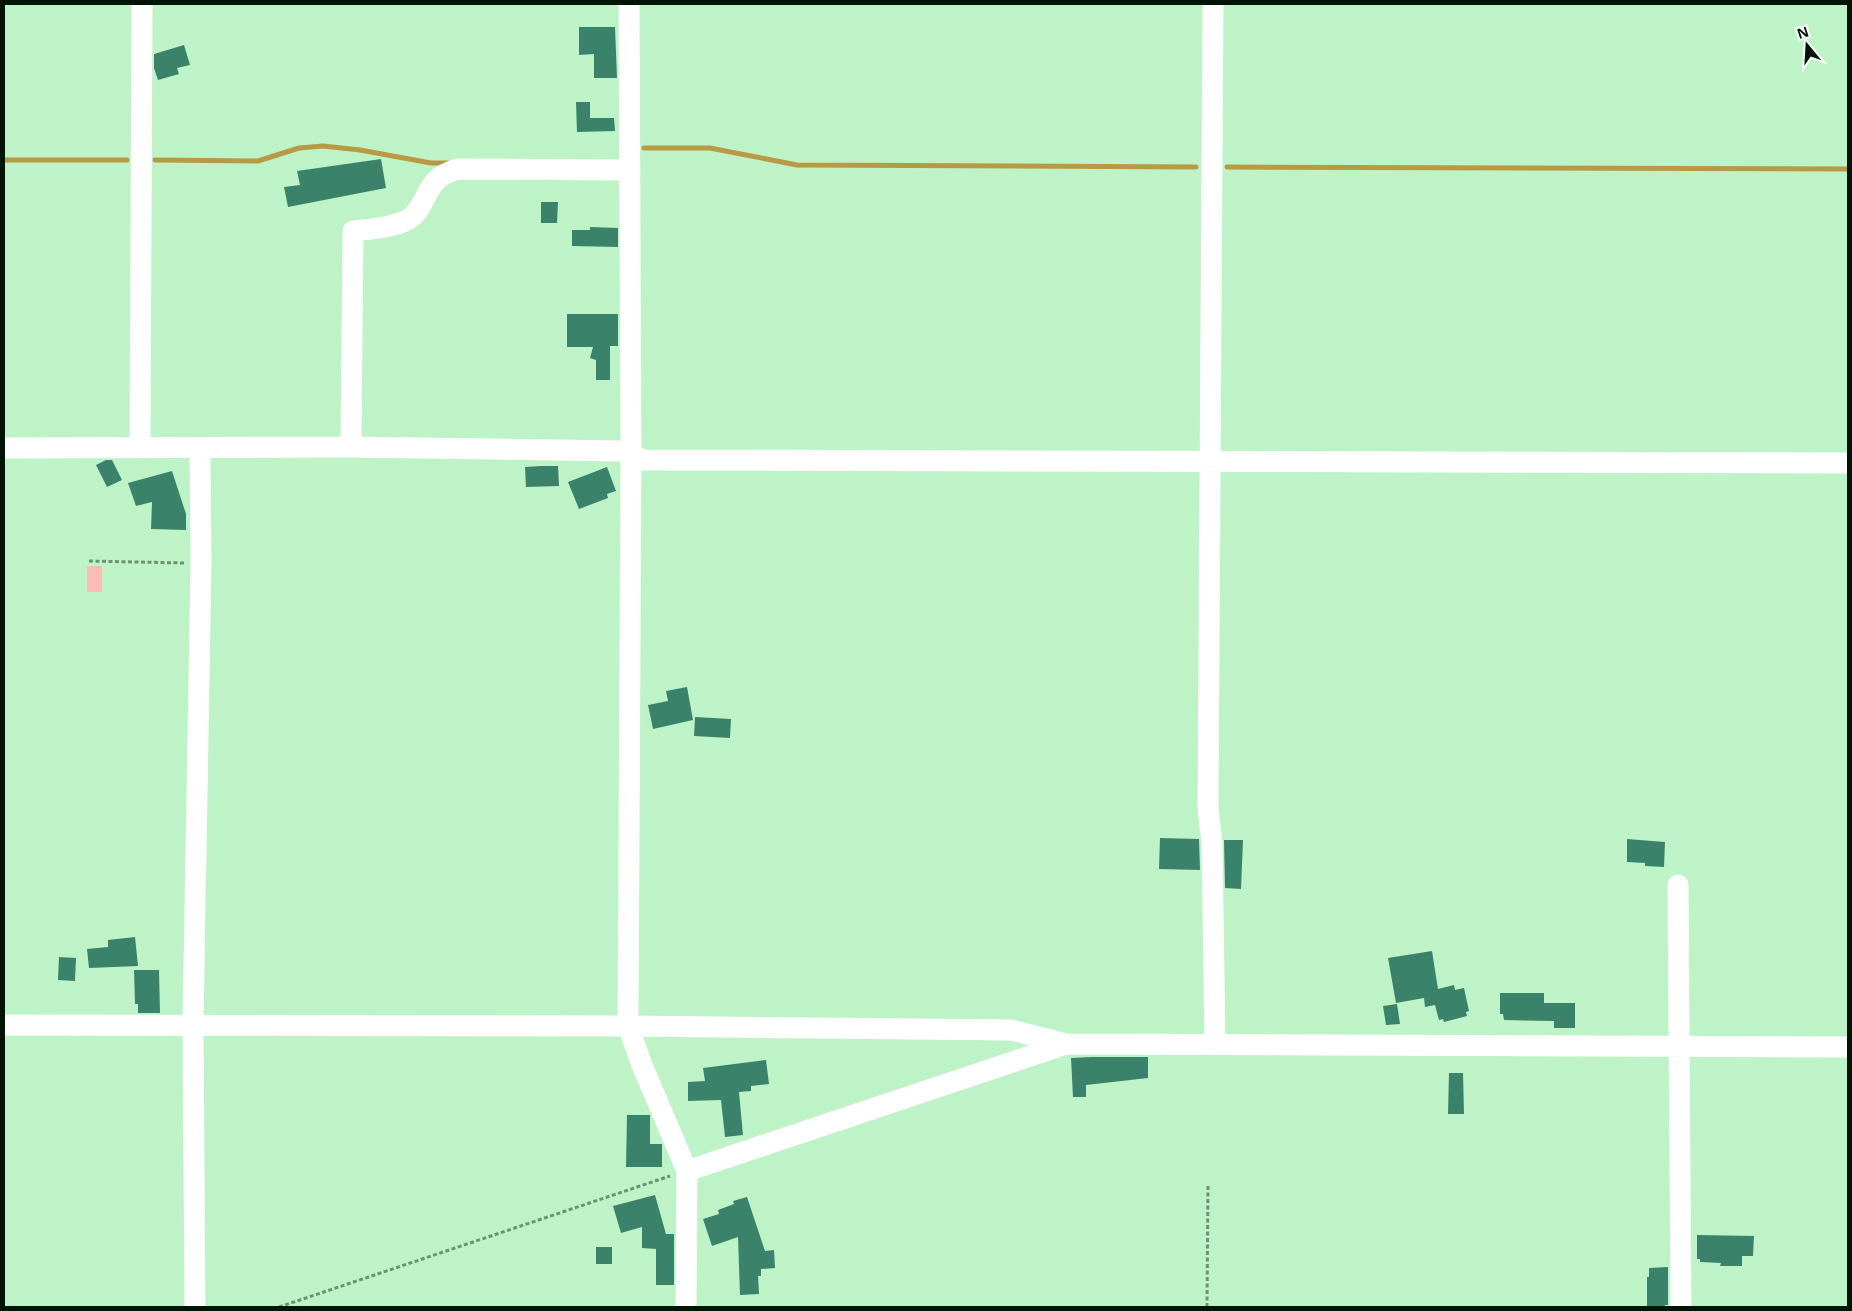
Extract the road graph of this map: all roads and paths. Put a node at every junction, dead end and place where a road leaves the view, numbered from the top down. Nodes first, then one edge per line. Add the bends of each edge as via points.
1 (142, 4) edge
2 (629, 4) edge
3 (1213, 4) edge
4 (630, 170) junction
5 (351, 447) junction
6 (4, 448) edge
7 (140, 448) junction
8 (200, 448) junction
9 (631, 454) junction
10 (1209, 461) junction
11 (1848, 463) edge
12 (89, 561) dead end
13 (201, 563) junction
14 (1678, 885) dead end
15 (4, 1025) edge
16 (193, 1025) junction
17 (628, 1026) junction
18 (1066, 1044) junction
19 (1215, 1045) junction
20 (1680, 1046) junction
21 (1848, 1047) edge
22 (687, 1171) junction
23 (1208, 1184) dead end
24 (195, 1307) edge
25 (279, 1307) edge
26 (686, 1307) edge
27 (1207, 1307) edge
28 (1681, 1307) edge

1 - 7 street
2 - 4 street
3 - 10 street
4 - 5 street via 458,169 434,182 424,203 408,220 353,231
4 - 9 street
5 - 8 street
5 - 9 street via 621,451
6 - 7 street
7 - 8 street
8 - 13 street
9 - 10 street via 644,460
9 - 17 street
10 - 11 street
10 - 19 street via 1208,809 1212,842
12 - 13 path
13 - 16 street
14 - 20 street
15 - 16 street
16 - 17 street
16 - 24 street
17 - 18 street via 1011,1030
17 - 22 street
18 - 19 street
18 - 22 street
19 - 20 street
20 - 21 street
20 - 28 street
22 - 25 path
22 - 26 street
23 - 27 path

